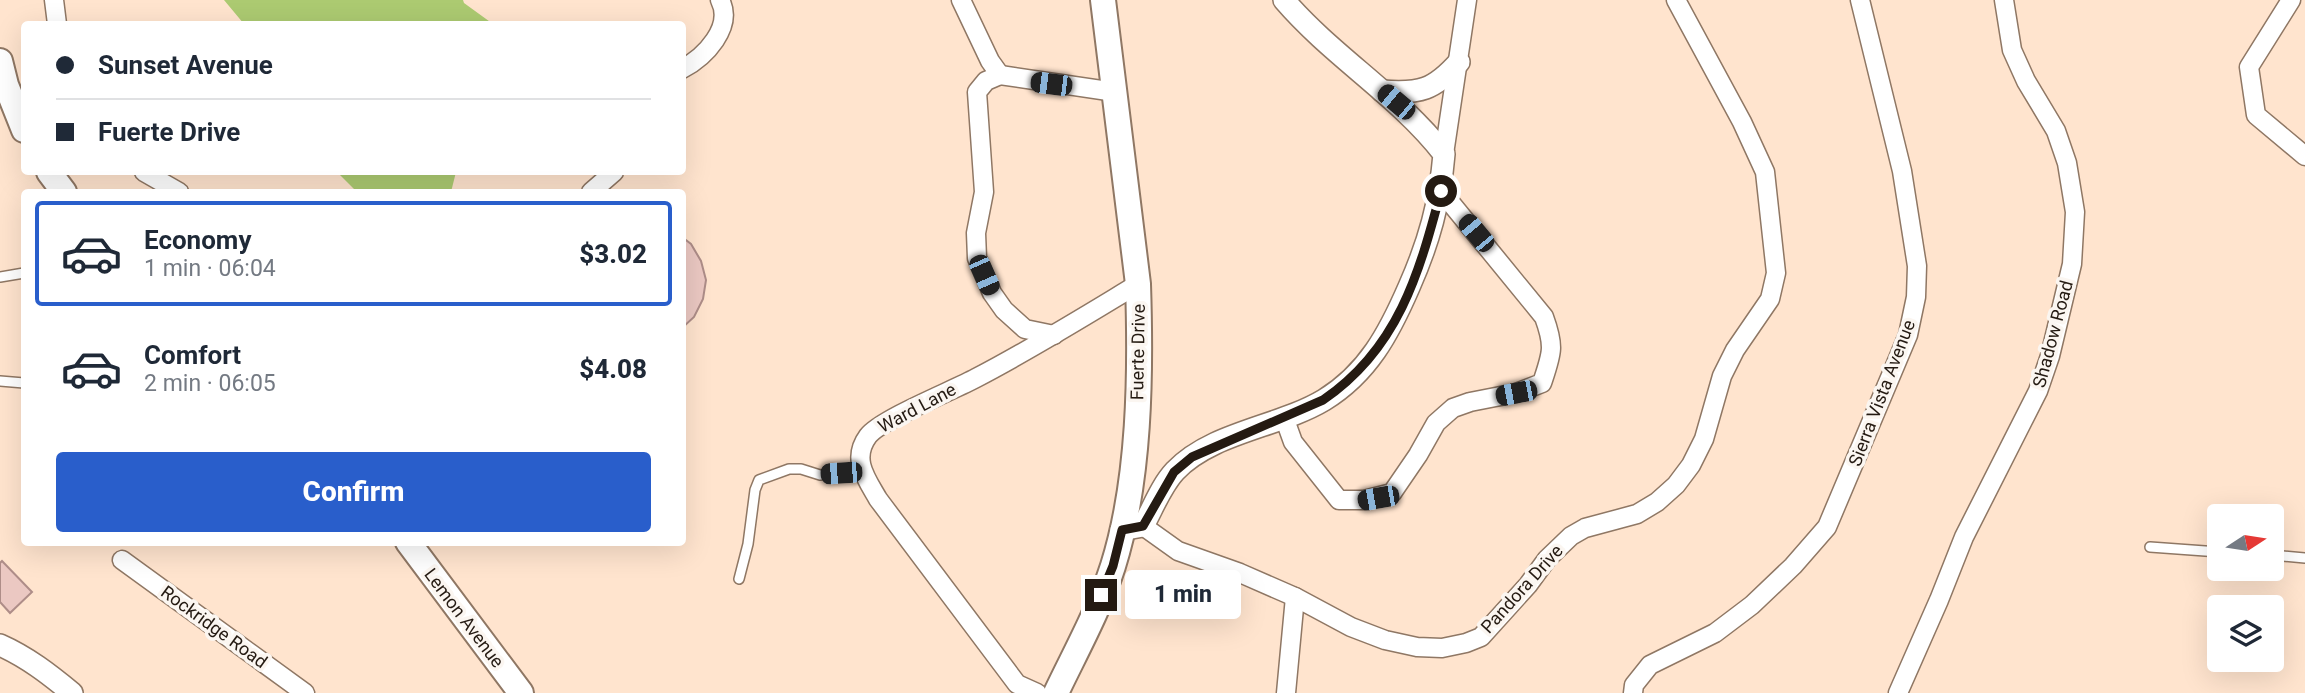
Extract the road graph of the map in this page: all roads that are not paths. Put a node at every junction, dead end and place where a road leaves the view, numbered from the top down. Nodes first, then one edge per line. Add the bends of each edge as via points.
1 (54, 0) edge
2 (720, 0) edge
3 (961, 0) edge
4 (1103, 0) edge
5 (1284, 0) edge
6 (1467, 0) edge
7 (1676, 0) edge
8 (1860, 0) edge
9 (2004, 0) edge
10 (2291, 0) edge
11 (57, 21) edge
12 (0, 61) edge
13 (1460, 62) junction
14 (686, 67) edge
15 (1000, 75) junction
16 (1382, 91) junction
17 (1115, 92) junction
18 (21, 123) edge
19 (1444, 154) junction
20 (2305, 156) edge
21 (149, 175) edge
22 (611, 175) edge
23 (174, 189) edge
24 (594, 189) edge
25 (1441, 191) junction
26 (21, 273) edge
27 (0, 277) edge
28 (1138, 284) junction
29 (1054, 335) junction
30 (0, 381) edge
31 (21, 383) edge
32 (1284, 417) junction
33 (862, 472) junction
34 (1132, 528) junction
35 (411, 546) edge
36 (2150, 547) dead end
37 (2207, 551) edge
38 (2284, 556) edge
39 (2305, 558) edge
40 (122, 560) dead end
41 (739, 579) dead end
42 (1294, 597) junction
43 (0, 645) edge
44 (72, 693) edge
45 (305, 693) edge
46 (521, 693) edge
47 (1037, 693) edge
48 (1056, 693) edge
49 (1286, 693) edge
50 (1633, 693) edge
51 (1898, 693) edge

1 - 11 street
2 - 14 street via 721,33
3 - 15 street
4 - 17 main road, Fuerte Drive
5 - 16 street
6 - 13 street
7 - 42 street, Pandora Drive via 1765,172 1776,273 1770,299 1722,376 1704,439 1691,464 1657,502 1637,514 1571,536 1481,637 1466,643 1442,648 1385,640
8 - 50 street, Sierra Vista Avenue via 1902,171 1917,266 1909,335 1827,527 1793,566 1734,619 1716,633 1650,665
9 - 51 street, Shadow Road via 2012,50 2056,131 2067,163 2075,212 2072,264 2038,391 1964,537
10 - 20 street via 2249,67 2256,116
12 - 18 main road
13 - 16 street via 1429,88 1406,93
13 - 19 street
15 - 17 street
15 - 29 street via 977,92 984,192 976,233 977,258 1004,310 1025,329
16 - 19 street via 1426,130
17 - 28 main road, Fuerte Drive
19 - 25 street
21 - 23 street
22 - 24 street
25 - 32 street via 1426,248 1380,348 1341,388
25 - 32 street via 1544,317 1552,351 1542,383 1453,408 1436,423 1391,493 1364,500 1339,500 1293,442
26 - 27 lane
28 - 29 street, Ward Lane
28 - 34 main road, Fuerte Drive
29 - 33 street, Ward Lane via 881,424 868,436 859,461
30 - 31 lane
32 - 34 street via 1192,457 1174,472
33 - 41 lane via 820,475 789,469 759,481
33 - 47 street via 1017,684
34 - 42 street, Pandora Drive
34 - 48 main road, Fuerte Drive
35 - 46 main road, Lemon Avenue
36 - 37 lane
38 - 39 lane
40 - 45 street, Rockridge Road
42 - 49 street
43 - 44 street via 50,674

